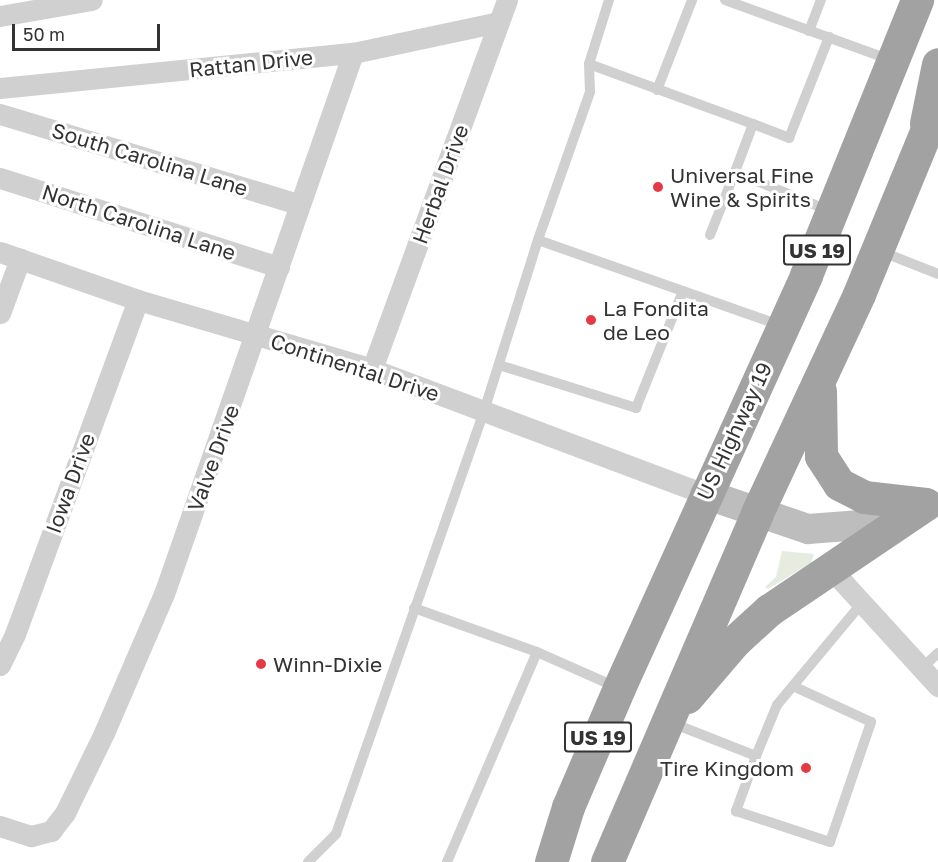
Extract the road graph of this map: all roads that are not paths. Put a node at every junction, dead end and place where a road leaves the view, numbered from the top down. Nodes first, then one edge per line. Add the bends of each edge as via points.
1 (92, 0) edge
2 (507, 0) edge
3 (609, 0) edge
4 (692, 0) edge
5 (725, 0) edge
6 (821, 0) edge
7 (917, 0) edge
8 (0, 16) edge
9 (499, 22) junction
10 (809, 31) junction
11 (829, 38) junction
12 (353, 53) junction
13 (894, 62) junction
14 (589, 64) junction
15 (938, 64) edge
16 (0, 88) edge
17 (657, 90) junction
18 (0, 114) edge
19 (933, 119) edge
20 (753, 124) junction
21 (735, 172) junction
22 (0, 178) edge
23 (299, 204) junction
24 (833, 212) junction
25 (710, 235) dead end
26 (538, 240) junction
27 (877, 249) junction
28 (10, 256) edge
29 (279, 267) junction
30 (938, 274) edge
31 (683, 291) junction
32 (138, 300) junction
33 (0, 313) edge
34 (783, 326) junction
35 (257, 335) junction
36 (499, 365) junction
37 (372, 369) junction
38 (821, 375) junction
39 (484, 411) junction
40 (705, 494) junction
41 (932, 500) edge
42 (758, 513) junction
43 (831, 569) junction
44 (862, 603) junction
45 (414, 608) junction
46 (537, 652) junction
47 (938, 653) edge
48 (0, 665) edge
49 (921, 668) junction
50 (793, 686) junction
51 (938, 686) edge
52 (619, 688) junction
53 (666, 721) junction
54 (756, 756) junction
55 (0, 826) edge
56 (308, 862) edge
57 (447, 862) edge
58 (551, 862) edge
59 (607, 862) edge

1 - 8 street
2 - 9 street, Herbal Drive
3 - 14 lane
4 - 17 lane
5 - 10 lane
6 - 10 lane
7 - 13 highway, US Highway 19 / US 19
9 - 12 street, Rattan Drive
9 - 37 street, Herbal Drive
10 - 11 lane
11 - 13 lane
11 - 20 lane via 789,138
12 - 16 street, Rattan Drive
12 - 23 street, Valve Drive
13 - 24 highway, US Highway 19 / US 19
14 - 17 lane
14 - 26 lane via 590,92
15 - 19 highway
17 - 20 lane
18 - 23 street, South Carolina Lane
19 - 27 highway, US 19
20 - 21 lane
21 - 24 lane
21 - 25 lane
22 - 29 street, North Carolina Lane
23 - 29 street, Valve Drive
24 - 34 highway, US Highway 19 / US 19
26 - 31 lane
26 - 36 lane
27 - 30 lane
27 - 38 highway, US 19
28 - 32 street, Continental Drive
28 - 33 street
29 - 35 street, Valve Drive
31 - 34 lane
31 - 36 lane via 636,408
32 - 35 street, Continental Drive
32 - 48 street, Iowa Drive via 15,634
34 - 40 highway, US Highway 19 / US 19
35 - 37 street, Continental Drive
35 - 55 street, Valve Drive via 164,594 65,813 51,831 31,836
36 - 39 lane
37 - 39 street, Continental Drive
38 - 41 highway via 818,433 828,471 839,484 864,497
38 - 42 highway, US 19
39 - 40 street, Continental Drive
39 - 45 lane
40 - 42 main road
40 - 52 highway, US Highway 19 / US 19
41 - 42 main road via 861,525 828,530 808,529
41 - 43 highway
42 - 53 highway, US 19
43 - 44 street
43 - 53 highway via 769,610 735,641
44 - 49 street
44 - 50 lane
45 - 46 lane
45 - 56 lane via 336,834
46 - 52 lane
46 - 57 lane
47 - 49 lane
49 - 51 street
50 - 54 lane via 777,705
50 - 54 lane via 871,722 830,842 736,811
52 - 58 highway, US Highway 19 / US 19 via 568,807
53 - 54 lane
53 - 59 highway, US 19

